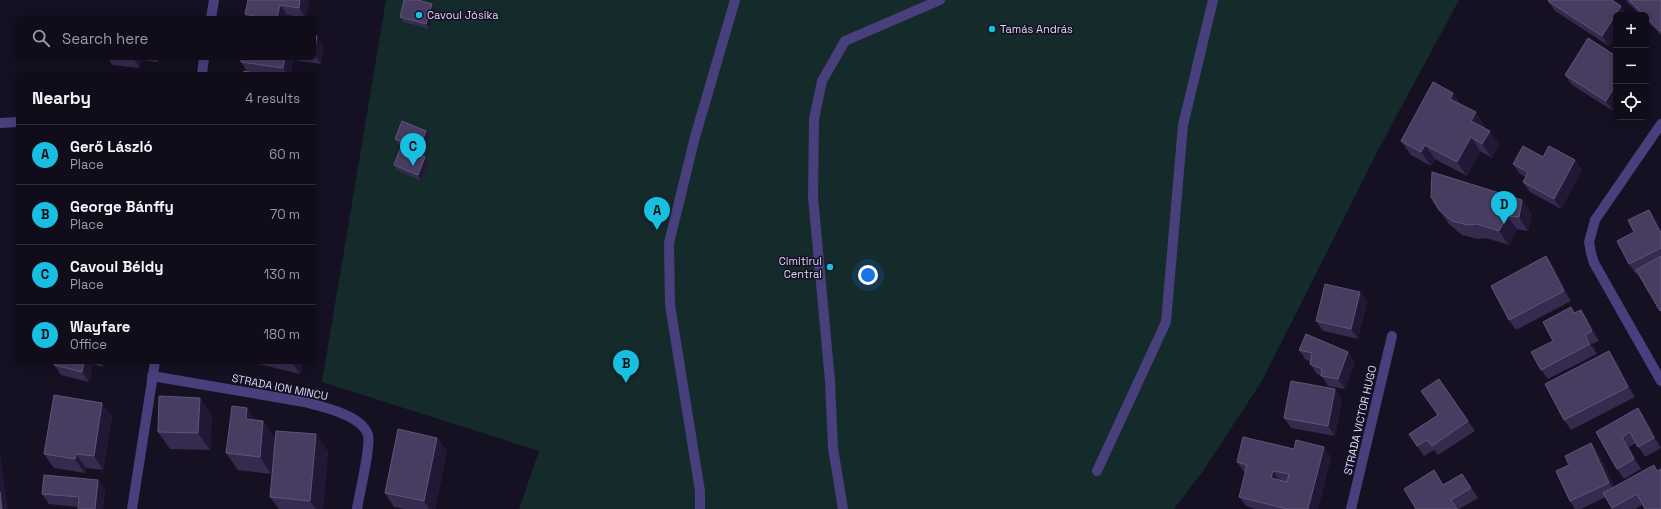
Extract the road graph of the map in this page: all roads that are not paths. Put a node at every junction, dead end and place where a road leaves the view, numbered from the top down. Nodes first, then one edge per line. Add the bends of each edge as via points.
1 (214, 0) edge
2 (735, 0) edge
3 (940, 0) edge
4 (1214, 0) edge
5 (211, 16) edge
6 (204, 60) edge
7 (202, 72) edge
8 (16, 122) edge
9 (0, 123) edge
10 (1661, 124) edge
11 (1392, 336) dead end
12 (155, 364) edge
13 (152, 376) junction
14 (1661, 381) edge
15 (1098, 471) dead end
16 (132, 509) edge
17 (357, 509) edge
18 (700, 509) edge
19 (843, 509) edge
20 (1351, 509) edge

1 - 5 street
2 - 18 street via 695,137 670,243 670,305 700,491
3 - 19 street via 845,41 822,81 814,119 813,197 830,381 833,448
4 - 15 street via 1183,126 1166,322
6 - 7 street
8 - 9 street
10 - 14 street via 1595,220 1590,242 1594,263
11 - 20 street, STRADA VICTOR HUGO
12 - 13 street
13 - 16 street
13 - 17 street, STRADA ION MINCU via 304,402 352,418 361,424 368,436

